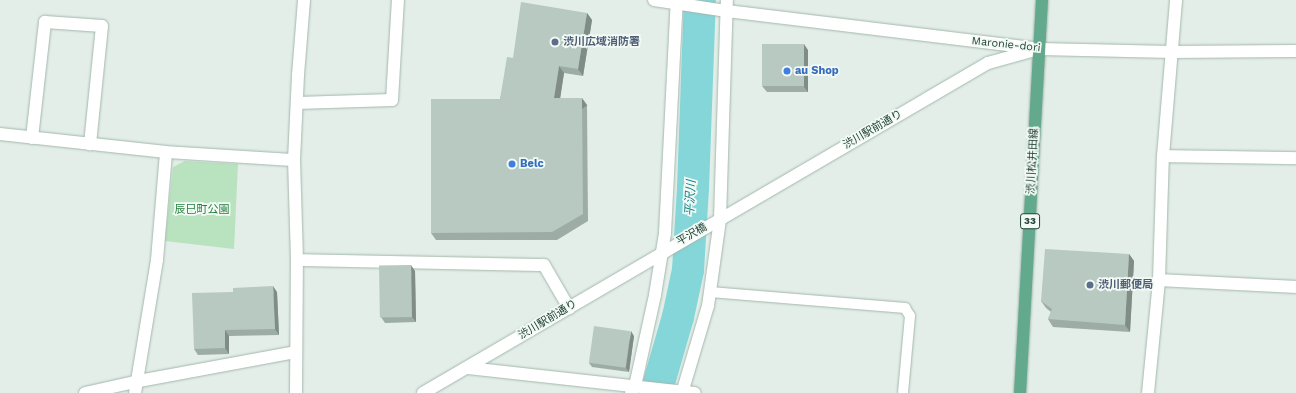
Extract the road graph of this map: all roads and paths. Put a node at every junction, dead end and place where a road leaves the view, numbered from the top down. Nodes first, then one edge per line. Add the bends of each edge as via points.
1 (304, 0) edge
2 (398, 0) edge
3 (654, 0) edge
4 (1042, 0) edge
5 (1176, 0) edge
6 (680, 3) edge
7 (724, 7) edge
8 (1039, 49) junction
9 (1296, 51) edge
10 (1172, 52) junction
11 (297, 103) junction
12 (0, 134) edge
13 (32, 138) junction
14 (90, 144) junction
15 (166, 152) junction
16 (1163, 156) junction
17 (1296, 158) edge
18 (294, 160) junction
19 (716, 221) junction
20 (673, 246) joint
21 (662, 253) junction
22 (297, 260) junction
23 (1159, 280) junction
24 (1296, 287) edge
25 (710, 292) junction
26 (569, 308) junction
27 (296, 352) junction
28 (468, 368) junction
29 (139, 380) junction
30 (636, 389) edge
31 (684, 392) edge
32 (85, 393) edge
33 (136, 393) edge
34 (296, 393) edge
35 (423, 393) edge
36 (903, 393) edge
37 (1020, 393) edge
38 (1148, 393) edge

1 - 11 street
2 - 11 street via 392,100
3 - 6 street
4 - 8 main road, 渋川松井田線 / 33
5 - 10 street
6 - 7 street, Maronie-dori
6 - 21 street
7 - 8 street, Maronie-dori
7 - 19 street
8 - 10 street, Maronie-dori
8 - 19 street, 渋川駅前通り via 988,63
8 - 37 main road, 渋川松井田線 / 33
9 - 10 street, Maronie-dori
10 - 16 street
11 - 18 street
12 - 13 street
13 - 14 street
13 - 14 street via 45,22 102,26
14 - 15 street
15 - 18 street
15 - 29 street via 157,260
16 - 17 street
16 - 23 street
18 - 22 street
19 - 20 street, 平沢橋
19 - 25 street
20 - 21 street, 渋川駅前通り
21 - 26 street, 渋川駅前通り
21 - 30 street
22 - 26 street via 544,265
22 - 27 street
23 - 24 street
23 - 38 street
25 - 31 street
25 - 36 lane via 905,308 910,316
26 - 28 street, 渋川駅前通り
27 - 29 street
27 - 34 street
28 - 30 street
28 - 35 street, 渋川駅前通り
29 - 32 street
29 - 33 street
30 - 31 street

